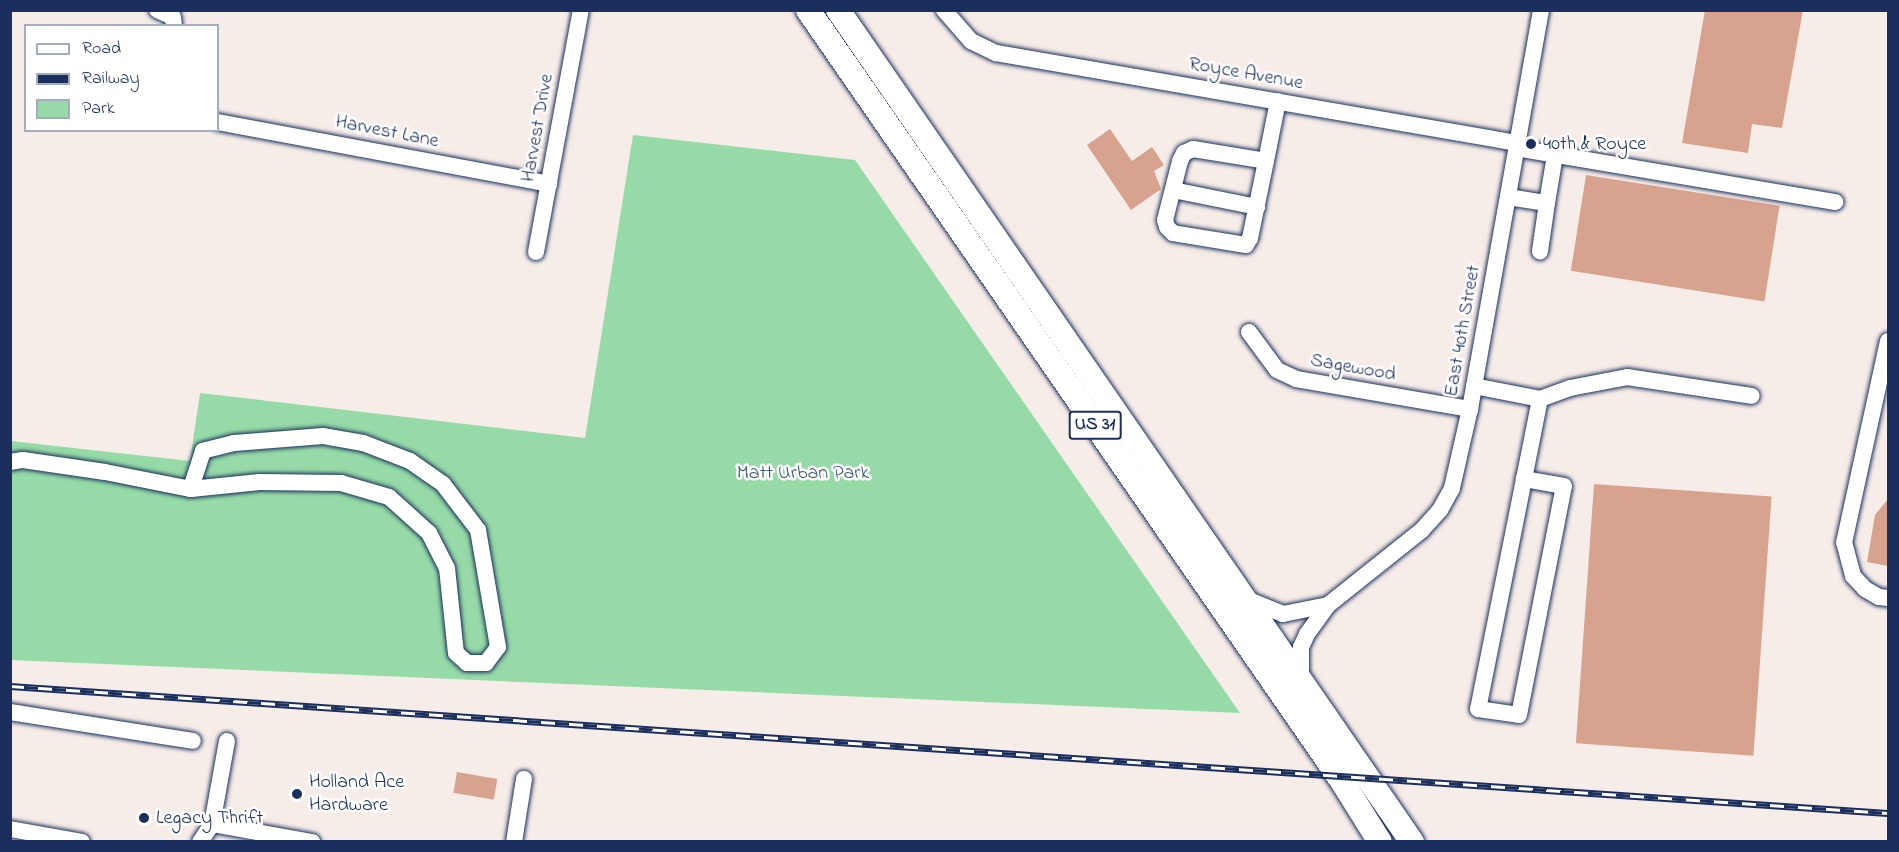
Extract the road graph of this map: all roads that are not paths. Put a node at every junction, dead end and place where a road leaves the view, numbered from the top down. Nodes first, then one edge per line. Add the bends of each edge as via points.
1 (157, 10) edge
2 (580, 10) edge
3 (808, 10) edge
4 (838, 10) edge
5 (944, 10) edge
6 (1541, 10) edge
7 (174, 24) edge
8 (1278, 101) junction
9 (219, 122) edge
10 (1516, 146) junction
11 (1555, 155) junction
12 (1266, 161) junction
13 (549, 184) junction
14 (1173, 190) junction
15 (1508, 197) junction
16 (1836, 202) dead end
17 (1548, 203) junction
18 (1257, 207) junction
19 (1540, 250) dead end
20 (536, 252) dead end
21 (1249, 332) dead end
22 (1888, 341) edge
23 (1474, 386) junction
24 (1752, 396) dead end
25 (1540, 399) junction
26 (1470, 409) junction
27 (10, 462) edge
28 (1524, 479) junction
29 (191, 489) junction
30 (1244, 598) junction
31 (1888, 598) edge
32 (1328, 605) junction
33 (1301, 680) junction
34 (10, 712) edge
35 (193, 741) dead end
36 (227, 741) dead end
37 (524, 779) dead end
38 (212, 824) junction
39 (10, 829) edge
40 (37, 838) edge
41 (82, 842) edge
42 (200, 842) edge
43 (312, 842) edge
44 (514, 842) edge
45 (1380, 842) edge
46 (1412, 842) edge

1 - 7 street via 173,17
2 - 13 street, Harvest Drive
3 - 45 highway, US 31 via 1340,778
4 - 30 highway, US 31
5 - 8 street, Royce Avenue via 971,41 1003,54
6 - 10 street, East 40th Street
8 - 10 street, Royce Avenue
8 - 12 street
9 - 13 street, Harvest Lane
10 - 11 street, Royce Avenue
10 - 15 street, East 40th Street
11 - 16 street, Royce Avenue
11 - 17 street
12 - 14 street via 1193,149 1184,153
12 - 18 street
13 - 20 street, Harvest Drive
14 - 18 street
14 - 18 street via 1165,220 1173,233 1246,244
15 - 17 street
15 - 23 street, East 40th Street
17 - 19 street
21 - 26 street, Sagewood via 1277,370 1296,379
22 - 31 street via 1844,542 1853,576 1864,589
23 - 25 street
23 - 26 street, East 40th Street
24 - 25 street via 1627,378 1570,388
25 - 28 street
26 - 32 street, East 40th Street via 1457,474 1440,510 1412,540
27 - 29 street via 23,460 94,470
28 - 28 street via 1478,709 1519,715 1564,486
29 - 29 street via 260,482 340,483 388,497 429,533 447,568 456,653 466,663 486,663 498,647 478,530 443,484 410,462 363,443 323,436 234,443 203,451
30 - 32 street via 1283,614
30 - 33 highway, US 31
32 - 33 street via 1301,647
33 - 46 highway, US 31
34 - 35 street
36 - 38 street
37 - 44 street
38 - 42 street
38 - 43 street
39 - 40 street
40 - 41 street

